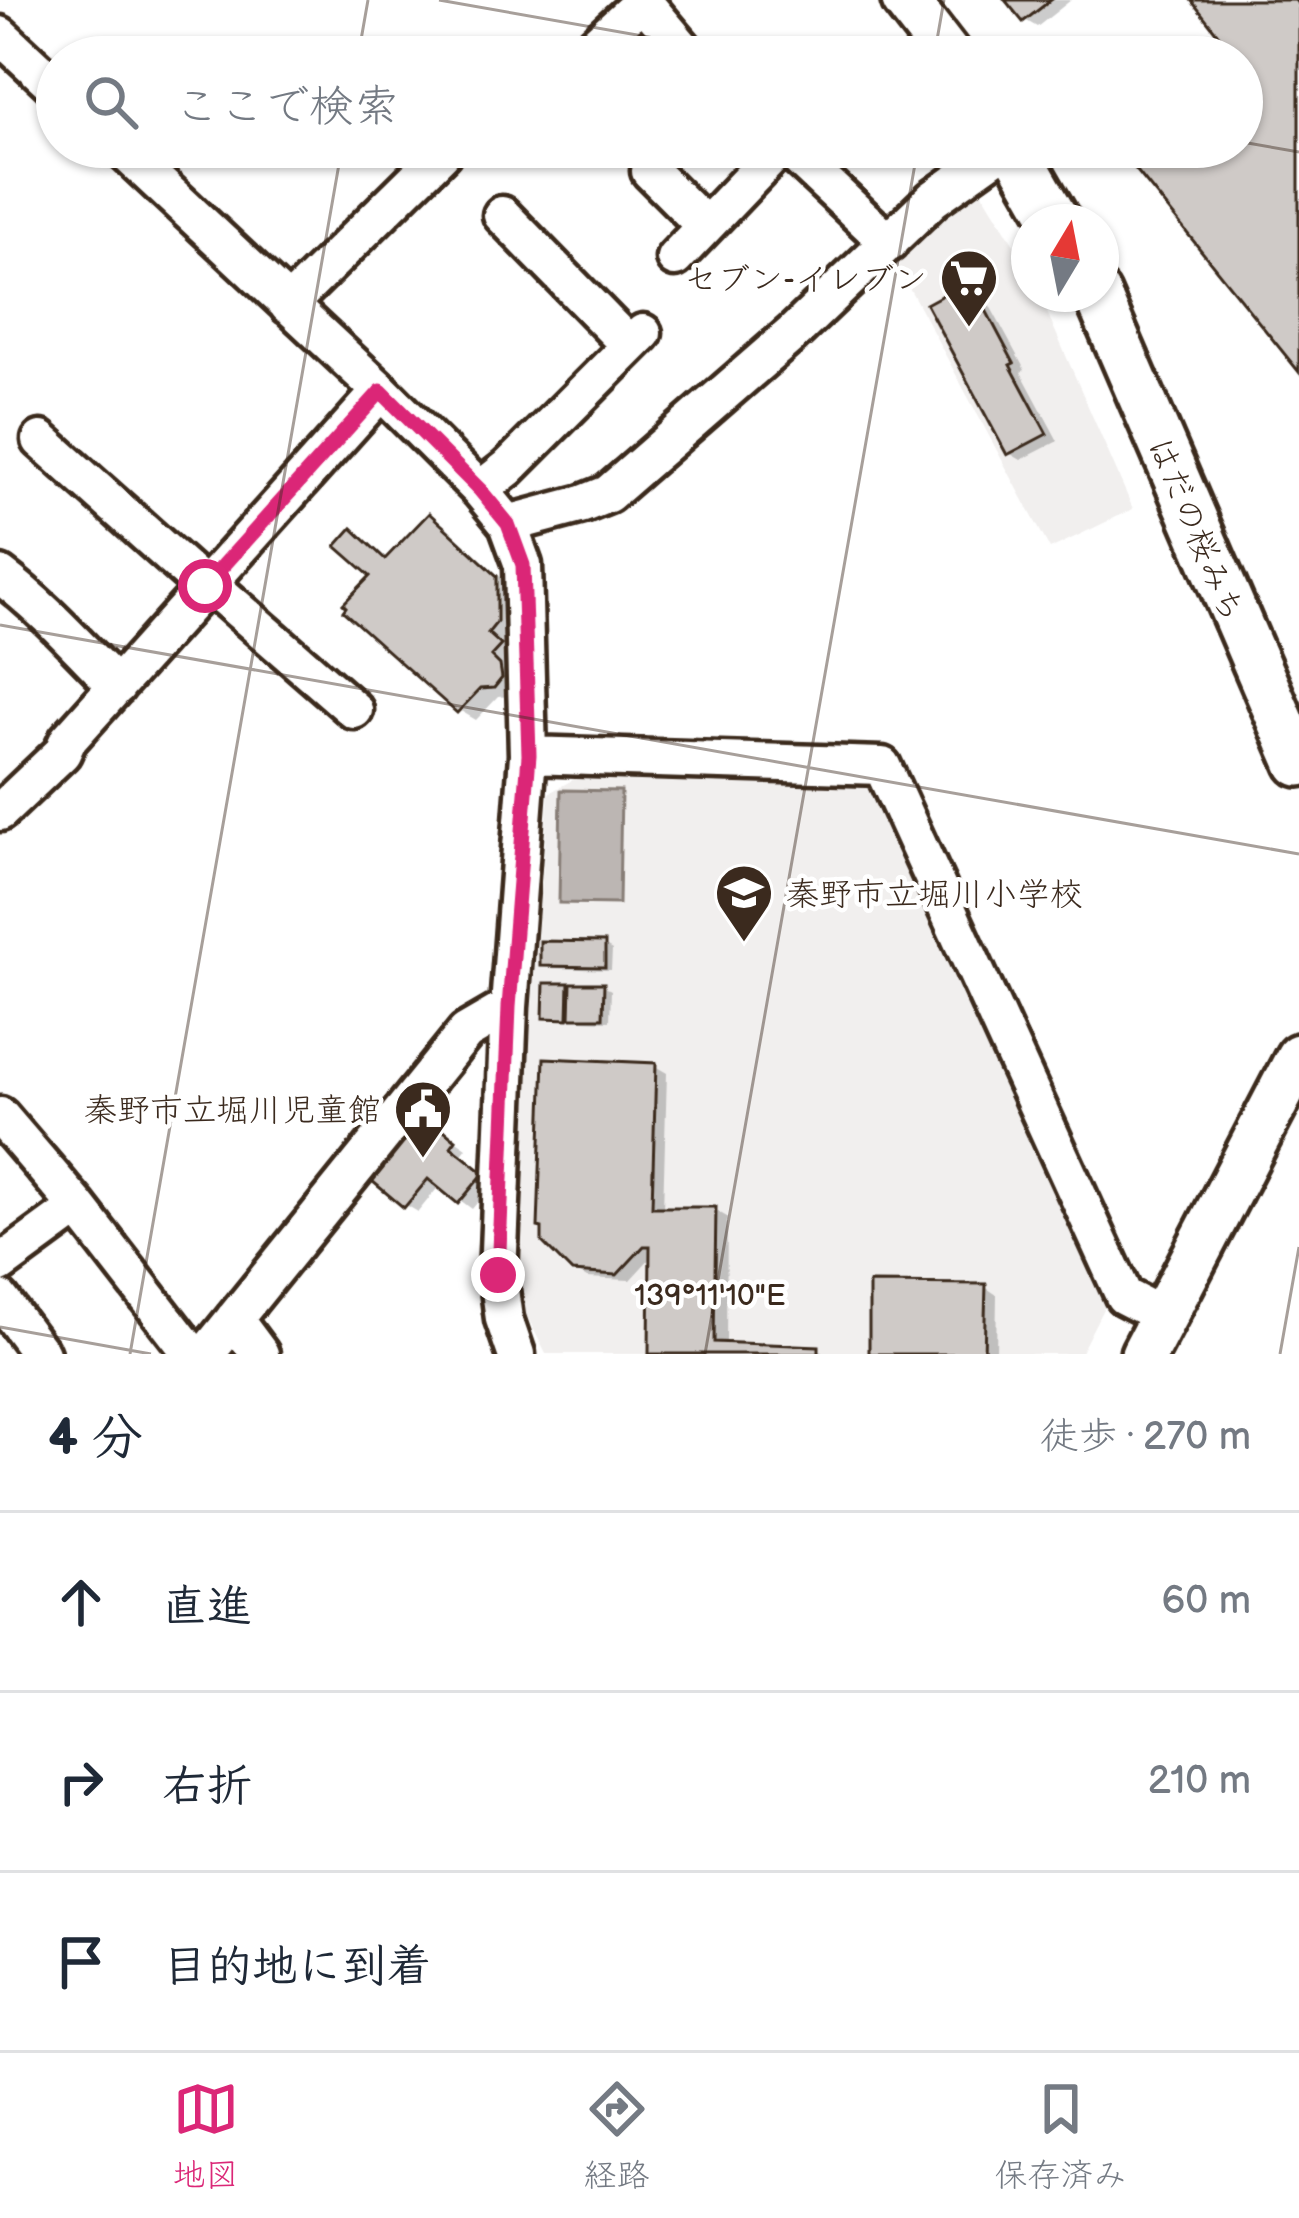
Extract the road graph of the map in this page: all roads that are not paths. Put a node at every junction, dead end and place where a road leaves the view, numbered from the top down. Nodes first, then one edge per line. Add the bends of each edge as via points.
1 (905, 0) edge
2 (642, 1) edge
3 (0, 35) edge
4 (604, 36) edge
5 (672, 36) edge
6 (933, 36) edge
7 (36, 68) edge
8 (141, 168) edge
9 (427, 168) edge
10 (763, 168) edge
11 (807, 168) edge
12 (979, 168) edge
13 (1023, 168) edge
14 (650, 171) dead end
15 (1046, 204) edge
16 (502, 214) dead end
17 (705, 226) junction
18 (889, 243) junction
19 (675, 258) dead end
20 (288, 305) junction
21 (1104, 312) edge
22 (381, 391) junction
23 (41, 440) dead end
24 (480, 490) junction
25 (508, 524) junction
26 (0, 575) edge
27 (207, 585) junction
28 (117, 686) junction
29 (354, 710) dead end
30 (529, 755) junction
31 (1299, 764) edge
32 (0, 812) edge
33 (509, 1007) junction
34 (1299, 1057) edge
35 (0, 1116) edge
36 (78, 1208) junction
37 (0, 1264) edge
38 (0, 1299) edge
39 (234, 1319) junction
40 (1153, 1335) edge
41 (41, 1354) edge
42 (192, 1354) edge
43 (206, 1354) edge
44 (260, 1354) edge
45 (516, 1354) edge

1 - 6 main road
2 - 4 street
2 - 5 street
3 - 7 street
8 - 20 street
9 - 20 street
10 - 17 street
11 - 18 street
12 - 18 street
13 - 15 main road
14 - 17 street
16 - 24 street via 523,254 636,339
17 - 19 street
18 - 25 street via 608,494
20 - 22 street
21 - 31 main road, はだの桜みち
22 - 24 street
22 - 27 street
23 - 27 street via 61,475
24 - 25 street
25 - 30 street via 523,565
26 - 28 street
27 - 28 street
27 - 29 street via 304,686
28 - 32 street
30 - 33 street
30 - 40 street via 882,766 1124,1296
33 - 39 street via 466,1032
33 - 45 street via 498,1275
34 - 40 main road
35 - 36 street
36 - 37 street
36 - 42 street
38 - 41 street
39 - 43 street
39 - 44 street

